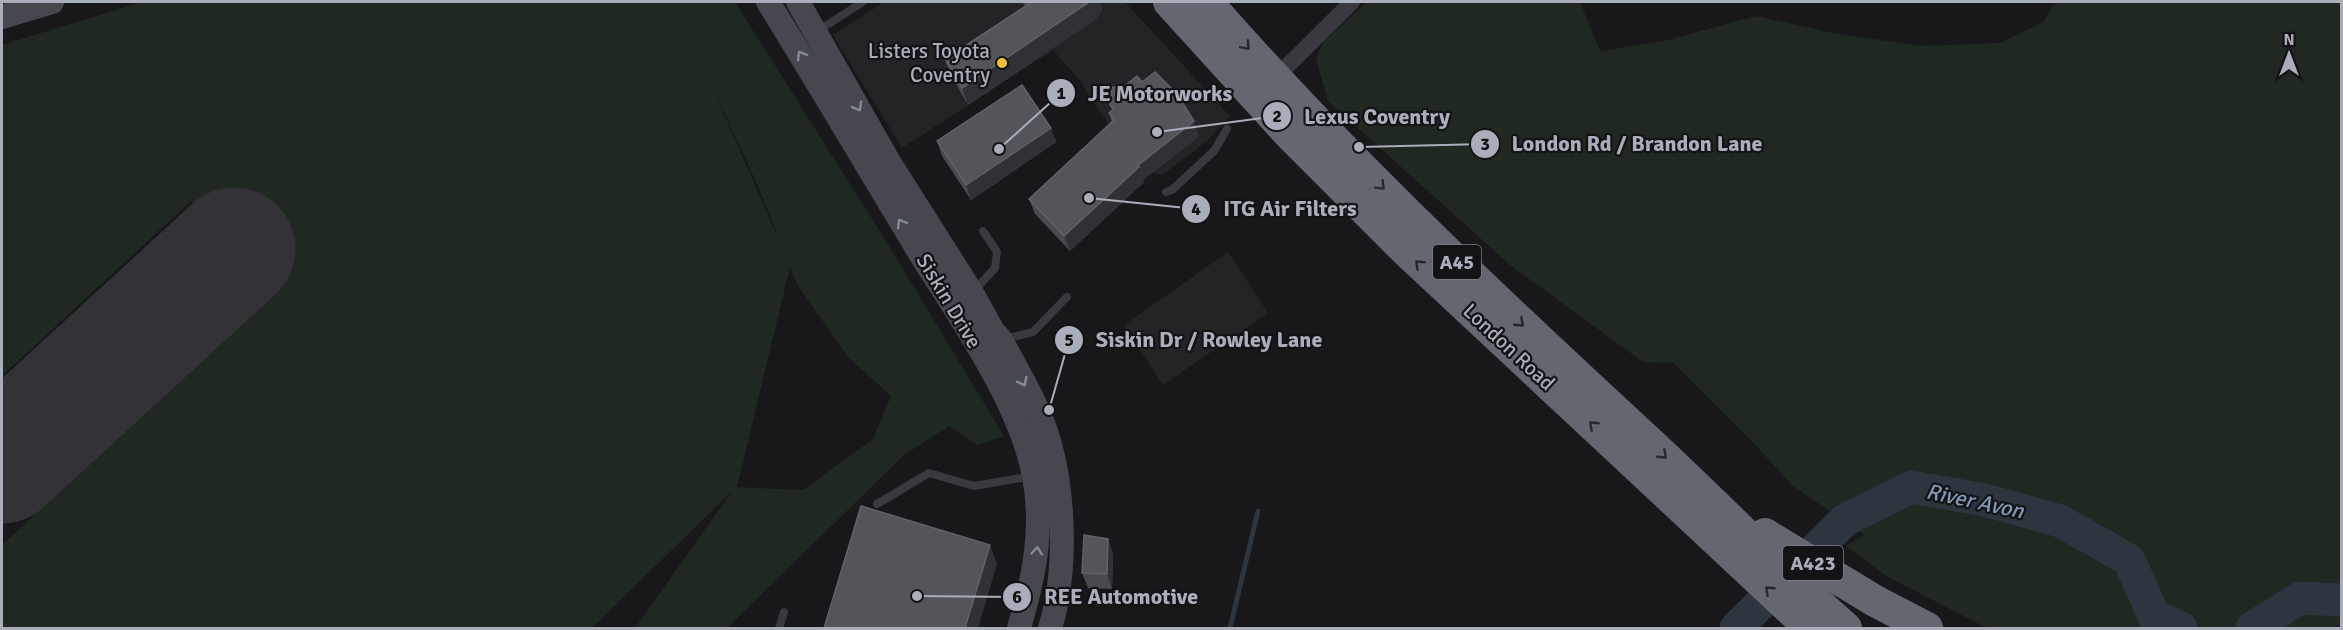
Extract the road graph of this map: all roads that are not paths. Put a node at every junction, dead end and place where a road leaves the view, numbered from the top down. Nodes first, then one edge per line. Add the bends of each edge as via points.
1 (52, 2) edge
2 (768, 2) edge
3 (798, 2) edge
4 (863, 2) edge
5 (1169, 2) edge
6 (1207, 2) edge
7 (1352, 2) edge
8 (2, 17) edge
9 (816, 32) junction
10 (1275, 78) junction
11 (1227, 129) dead end
12 (1166, 192) dead end
13 (983, 231) dead end
14 (972, 293) junction
15 (1067, 297) dead end
16 (991, 347) junction
17 (1046, 475) junction
18 (878, 504) dead end
19 (1720, 508) joint
20 (1741, 536) junction
21 (784, 612) dead end
22 (1831, 626) edge
23 (779, 628) edge
24 (1019, 628) edge
25 (1050, 628) edge
26 (1927, 628) edge

1 - 8 street
16 -> 2 street, Siskin Drive
3 - 9 street, Siskin Drive
4 - 9 lane
20 -> 5 highway, London Road / A45 via 1395,241 1291,136
6 -> 10 highway, London Road / A45
7 - 10 street
9 -> 14 street, Siskin Drive via 889,162
10 -> 19 highway, London Road / A45 via 1482,288
11 - 12 lane via 1215,151
13 - 14 lane via 997,252 995,268
14 - 16 street, Siskin Drive via 993,332
15 - 16 lane via 1033,332
16 - 17 street, Siskin Drive via 1018,422
17 - 18 lane via 974,486 929,473
24 -> 17 street, Siskin Drive via 1038,555 1039,510
17 - 25 street, Siskin Drive via 1062,529
19 - 20 highway, A423
20 - 22 highway, London Road / A45
20 - 26 highway, A423
21 - 23 lane

